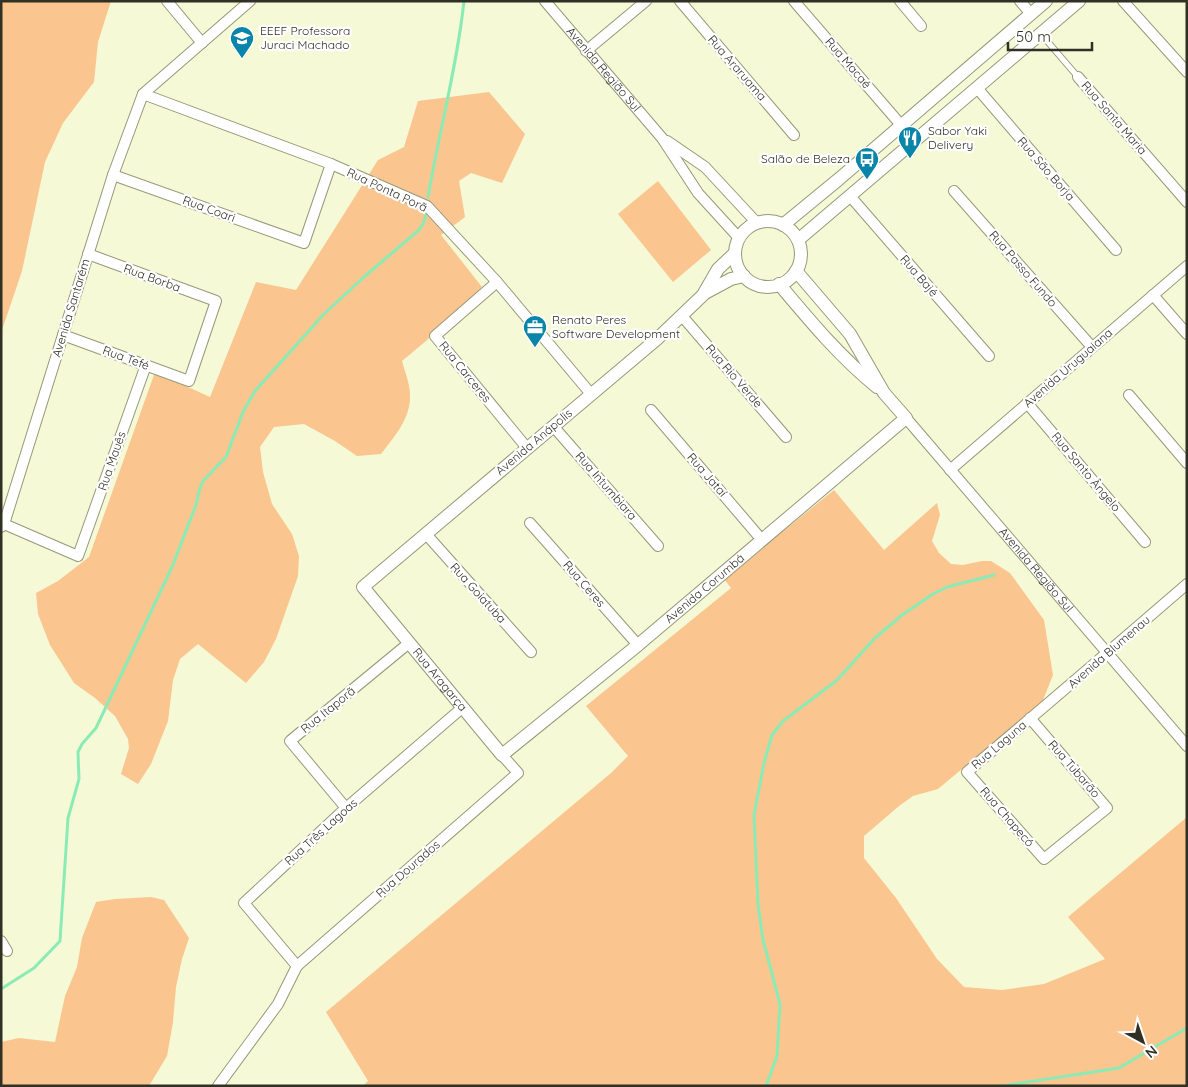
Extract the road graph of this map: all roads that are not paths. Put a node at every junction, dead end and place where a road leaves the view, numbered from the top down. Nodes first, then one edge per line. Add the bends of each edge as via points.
1 (167, 1) edge
2 (250, 1) edge
3 (545, 1) edge
4 (646, 1) edge
5 (680, 1) edge
6 (794, 1) edge
7 (900, 1) edge
8 (1020, 1) edge
9 (1046, 1) edge
10 (1079, 1) edge
11 (1123, 1) edge
12 (1031, 14) junction
13 (921, 26) dead end
14 (1040, 34) junction
15 (202, 43) junction
16 (586, 51) junction
17 (1187, 72) edge
18 (1078, 78) joint
19 (977, 88) junction
20 (143, 94) junction
21 (901, 125) junction
22 (794, 135) dead end
23 (662, 138) junction
24 (331, 164) junction
25 (113, 175) junction
26 (954, 191) dead end
27 (850, 196) junction
28 (1187, 202) edge
29 (757, 223) junction
30 (783, 225) junction
31 (739, 238) junction
32 (798, 240) junction
33 (1116, 250) dead end
34 (735, 253) junction
35 (88, 254) junction
36 (1187, 266) edge
37 (796, 271) junction
38 (744, 276) junction
39 (497, 282) junction
40 (780, 284) junction
41 (703, 295) junction
42 (1153, 295) junction
43 (682, 316) junction
44 (1187, 334) edge
45 (63, 335) junction
46 (1092, 348) junction
47 (989, 356) dead end
48 (146, 365) junction
49 (189, 381) joint
50 (884, 393) junction
51 (591, 394) junction
52 (1129, 395) dead end
53 (1027, 403) junction
54 (651, 410) dead end
55 (906, 418) junction
56 (553, 426) junction
57 (786, 437) dead end
58 (527, 448) junction
59 (1187, 463) edge
60 (950, 470) junction
61 (530, 523) dead end
62 (3, 525) edge
63 (426, 534) junction
64 (762, 540) junction
65 (1145, 542) dead end
66 (658, 546) dead end
67 (363, 588) joint
68 (1185, 588) edge
69 (409, 644) junction
70 (638, 645) junction
71 (531, 652) dead end
72 (1108, 654) junction
73 (462, 708) junction
74 (1030, 718) junction
75 (1187, 746) edge
76 (502, 755) junction
77 (967, 772) joint
78 (518, 773) joint
79 (346, 808) junction
80 (1072, 837) joint
81 (1, 941) edge
82 (7, 951) dead end
83 (297, 966) junction
84 (218, 1086) edge

1 - 15 street
2 - 15 street
3 - 16 street, Avenida Região Sul
4 - 16 street
5 - 22 street, Rua Araruama
6 - 21 street, Rua Macaé
7 - 13 street
8 - 12 street
9 - 12 street
10 - 14 street
11 - 17 street
12 - 21 street
14 - 18 lane, Rua Santa Maria
14 - 19 street
15 - 20 street
16 - 23 street, Avenida Região Sul
18 - 28 street, Rua Santa Maria
19 - 27 street
19 - 33 street, Rua São Borja
20 - 24 street, Rua Ponta Porã
20 - 25 street, Avenida Santarém
21 - 30 street
23 - 29 street, Avenida Região Sul via 705,167
23 - 31 street, Avenida Região Sul via 698,193
24 - 25 street, Rua Coari via 304,243
24 - 39 street, Rua Ponta Porã via 428,206
25 - 35 street, Avenida Santarém
26 - 46 street, Rua Passo Fundo
27 - 32 street
27 - 47 street, Rua Bajé
29 - 30 street via 770,221
29 - 31 street
30 - 32 street
31 - 34 street
32 - 37 street via 801,256
34 - 38 street
34 - 41 street, Avenida Anápolis via 718,269
35 - 45 street, Avenida Santarém
35 - 49 street, Rua Borba via 216,301
36 - 42 street, Avenida Uruguaiana
37 - 40 street
37 - 50 street, Avenida Região Sul via 850,334
38 - 40 street via 759,285
38 - 41 street, Avenida Anápolis via 731,279
39 - 51 street, Rua Ponta Porã
39 - 58 street, Rua Carceres via 435,336
40 - 50 street, Avenida Região Sul via 824,337
41 - 43 street, Avenida Anápolis
42 - 44 street
42 - 46 street, Avenida Uruguaiana
43 - 51 street, Avenida Anápolis
43 - 57 street, Rua Rio Verde
45 - 48 street, Rua Tefé
45 - 62 street, Avenida Santarém
46 - 53 street, Avenida Uruguaiana
48 - 49 street, Rua Tefé
48 - 62 street, Rua Mauês via 78,556
50 - 55 street, Avenida Região Sul
51 - 56 street, Avenida Anápolis
52 - 59 street
53 - 60 street, Avenida Uruguaiana
53 - 65 street, Rua Santo Ângelo
54 - 64 street, Rua Jataí
55 - 60 street, Avenida Região Sul
55 - 64 street, Avenida Corumbá
56 - 58 street, Avenida Anápolis
56 - 66 street, Rua Intumbiara
58 - 63 street, Avenida Anápolis
60 - 72 street, Avenida Região Sul
61 - 70 street, Rua Ceres
63 - 67 street, Avenida Anápolis
63 - 71 street, Rua Goiatuba
64 - 70 street, Avenida Corumbá
67 - 69 street, Rua Aragarça
68 - 72 street, Avenida Blumenau
69 - 73 street, Rua Aragarça
69 - 79 street, Rua Itaporã via 290,741
70 - 76 street, Avenida Corumbá
72 - 74 street, Avenida Blumenau
72 - 75 street, Avenida Região Sul
73 - 76 street, Rua Aragarça
73 - 79 street, Rua Três Lagoas
74 - 77 street, Rua Laguna
74 - 80 street, Rua Tubarão via 1107,808
76 - 78 street, Rua Aragarça
77 - 80 street, Rua Chapecó via 1044,859
78 - 83 street, Rua Dourados
79 - 83 street, Rua Três Lagoas via 244,902
81 - 82 street
83 - 84 street via 278,1004

